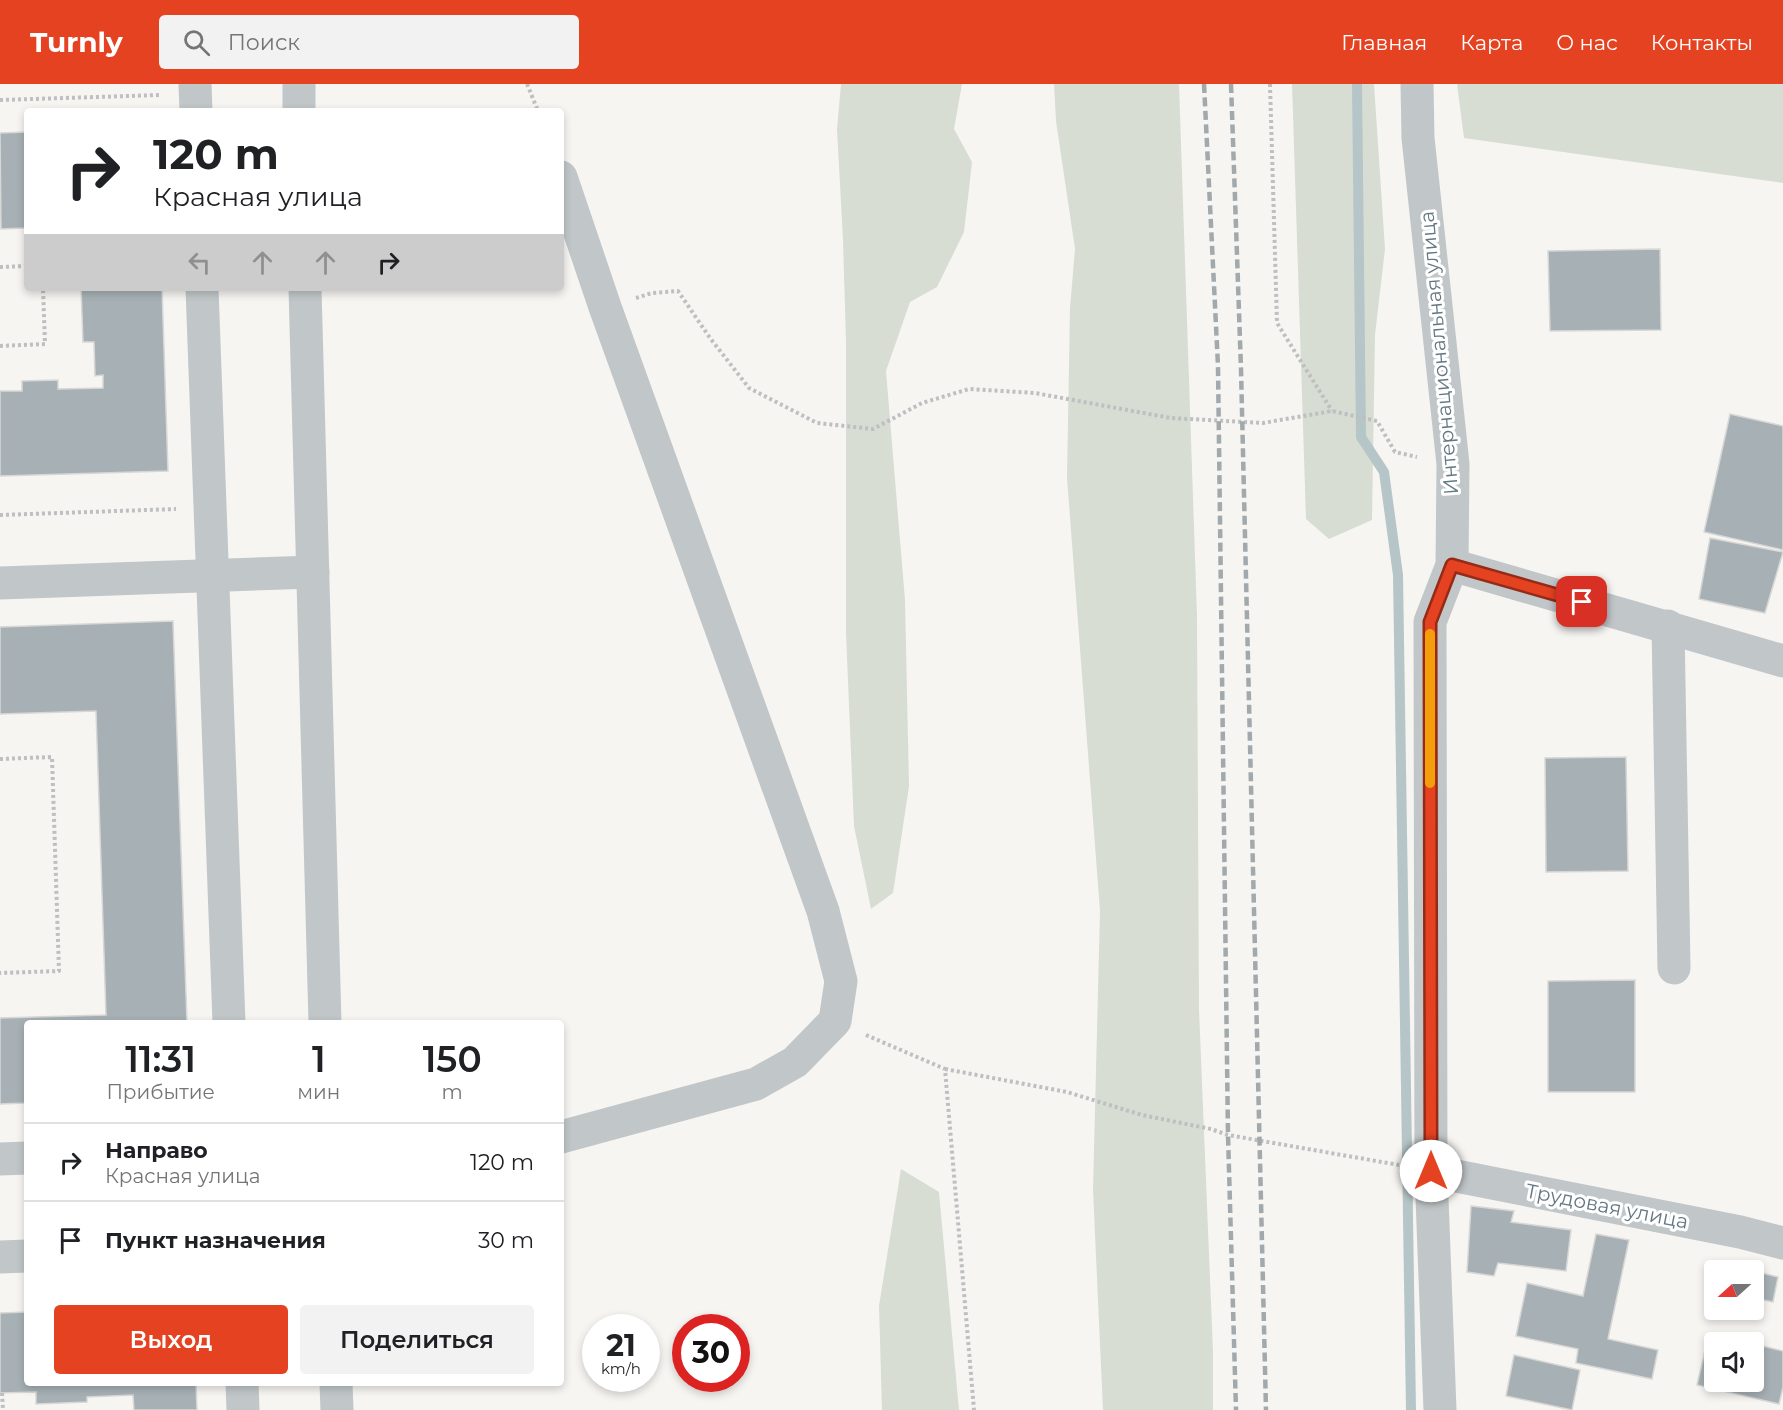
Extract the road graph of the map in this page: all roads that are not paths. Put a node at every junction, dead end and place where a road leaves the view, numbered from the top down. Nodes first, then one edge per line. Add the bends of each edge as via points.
1 (299, 84) edge
2 (1417, 84) edge
3 (300, 108) edge
4 (564, 186) edge
5 (202, 291) edge
6 (305, 291) edge
7 (1452, 565) junction
8 (313, 572) junction
9 (212, 576) junction
10 (0, 583) edge
11 (1668, 626) junction
12 (1783, 661) edge
13 (1674, 968) dead end
14 (229, 1020) edge
15 (325, 1020) edge
16 (564, 1136) edge
17 (24, 1158) edge
18 (0, 1159) edge
19 (1431, 1171) junction
20 (1783, 1243) edge
21 (24, 1256) edge
22 (0, 1257) edge
23 (242, 1386) edge
24 (336, 1386) edge
25 (243, 1410) edge
26 (337, 1410) edge
27 (1440, 1410) edge

1 - 3 street
2 - 7 street, Интернациональная улица via 1418,138 1453,464
4 - 16 street via 823,910 841,981 836,1021 795,1062 756,1084
5 - 9 street
6 - 8 street
7 - 11 street
7 - 19 street, Интернациональная улица via 1430,622
8 - 9 street
8 - 15 street
9 - 10 street
9 - 14 street
11 - 12 street
11 - 13 street
17 - 18 street
19 - 20 street, Трудовая улица
19 - 27 street, Интернациональная улица
21 - 22 street
23 - 25 street
24 - 26 street

